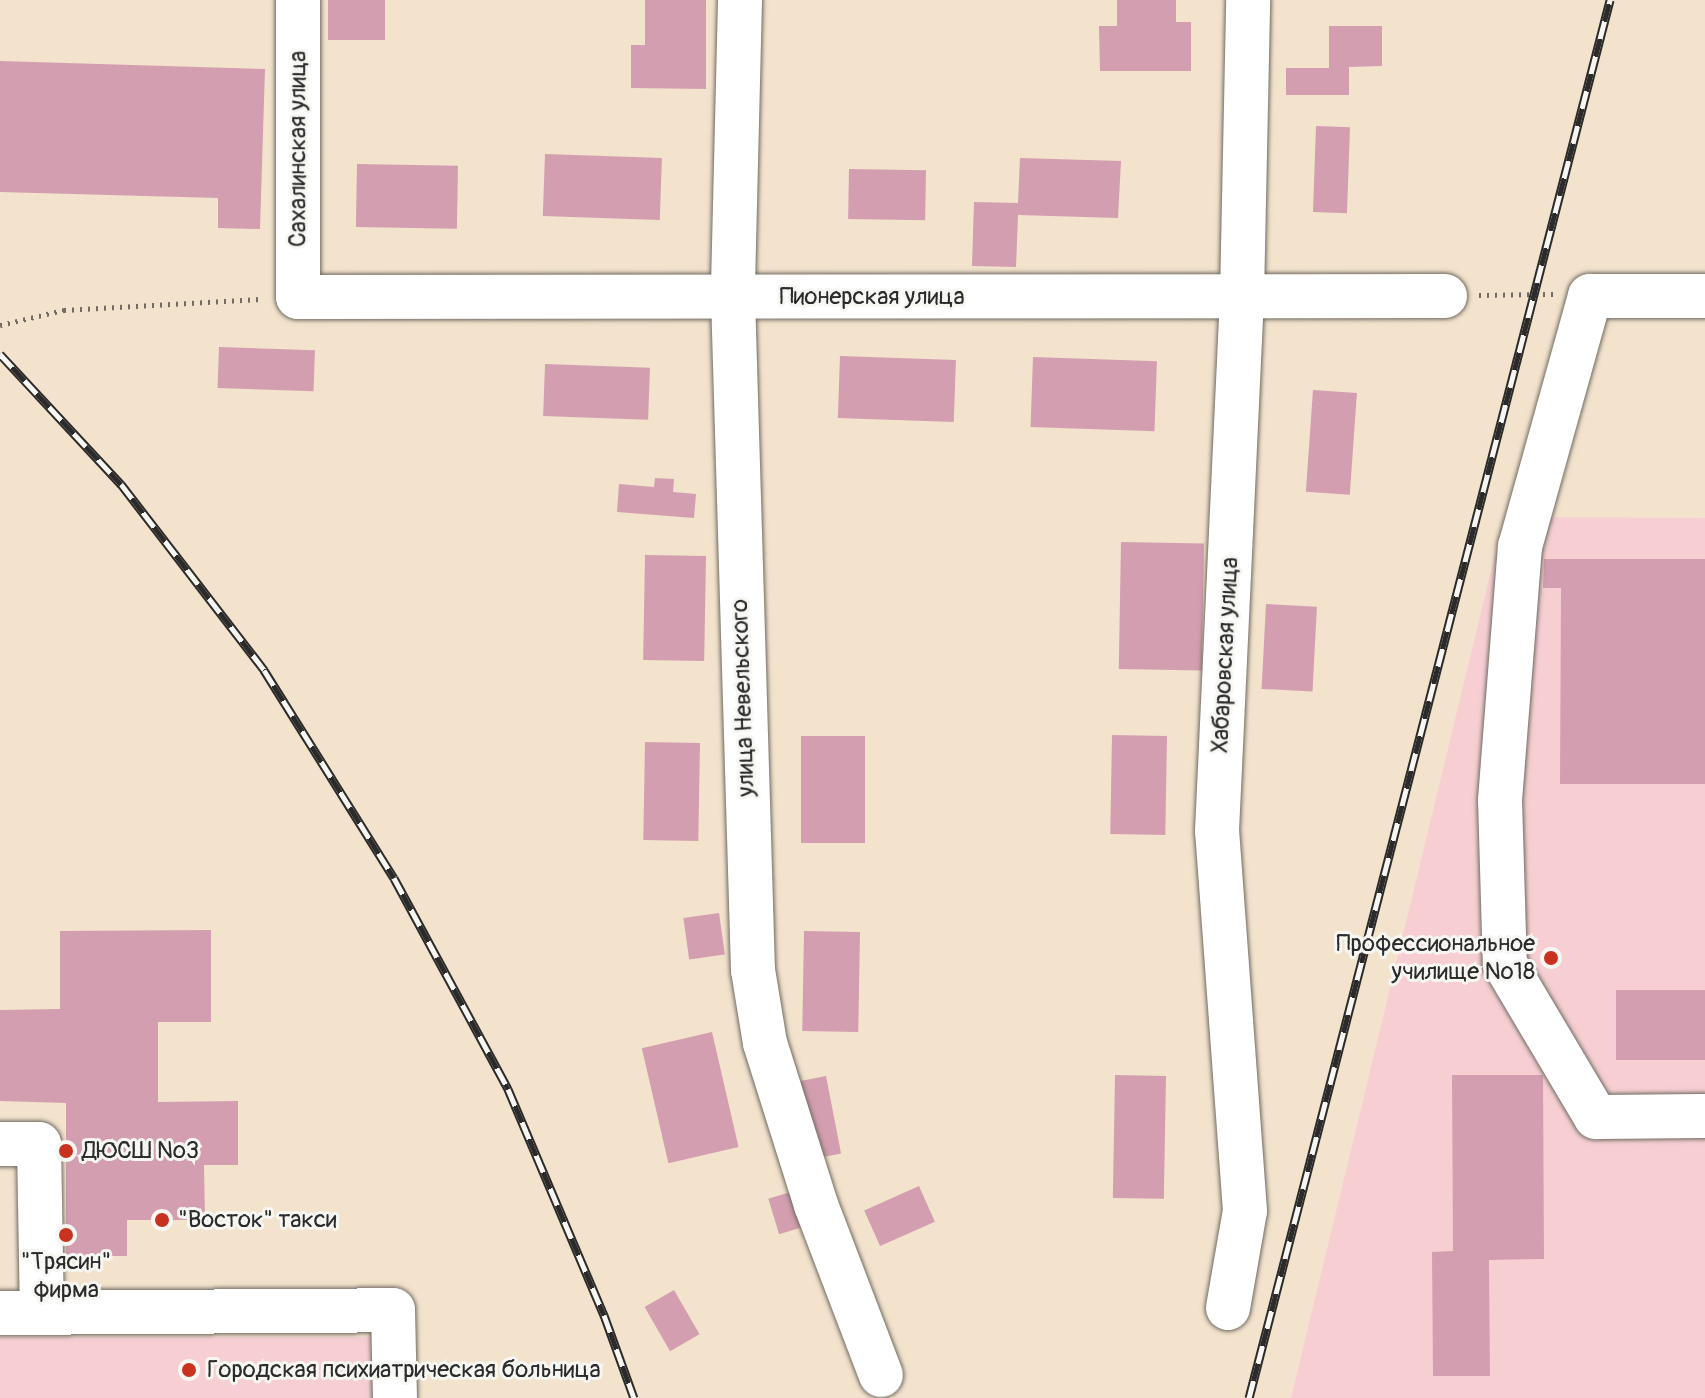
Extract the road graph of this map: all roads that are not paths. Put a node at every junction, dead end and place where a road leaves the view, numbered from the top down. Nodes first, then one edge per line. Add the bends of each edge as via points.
1 (298, 0) edge
2 (740, 0) edge
3 (1248, 0) edge
4 (1242, 296) junction
5 (1445, 296) road end
6 (1705, 296) edge
7 (298, 297) joint
8 (733, 297) junction
9 (1705, 1116) edge
10 (0, 1144) edge
11 (1228, 1308) dead end
12 (21, 1312) edge
13 (881, 1375) dead end
14 (395, 1398) edge

1 - 7 street, Сахалинская улица
2 - 8 street, улица Невельского
3 - 4 street, Хабаровская улица
4 - 5 street, Пионерская улица
4 - 8 street, Пионерская улица
4 - 11 street, Хабаровская улица via 1217,831 1245,1211
6 - 9 street via 1590,296 1520,546 1500,800 1505,964 1596,1117
7 - 8 street, Пионерская улица
8 - 13 street, улица Невельского via 753,970 770,1058 816,1205
10 - 12 street via 39,1144
12 - 14 street via 393,1310

